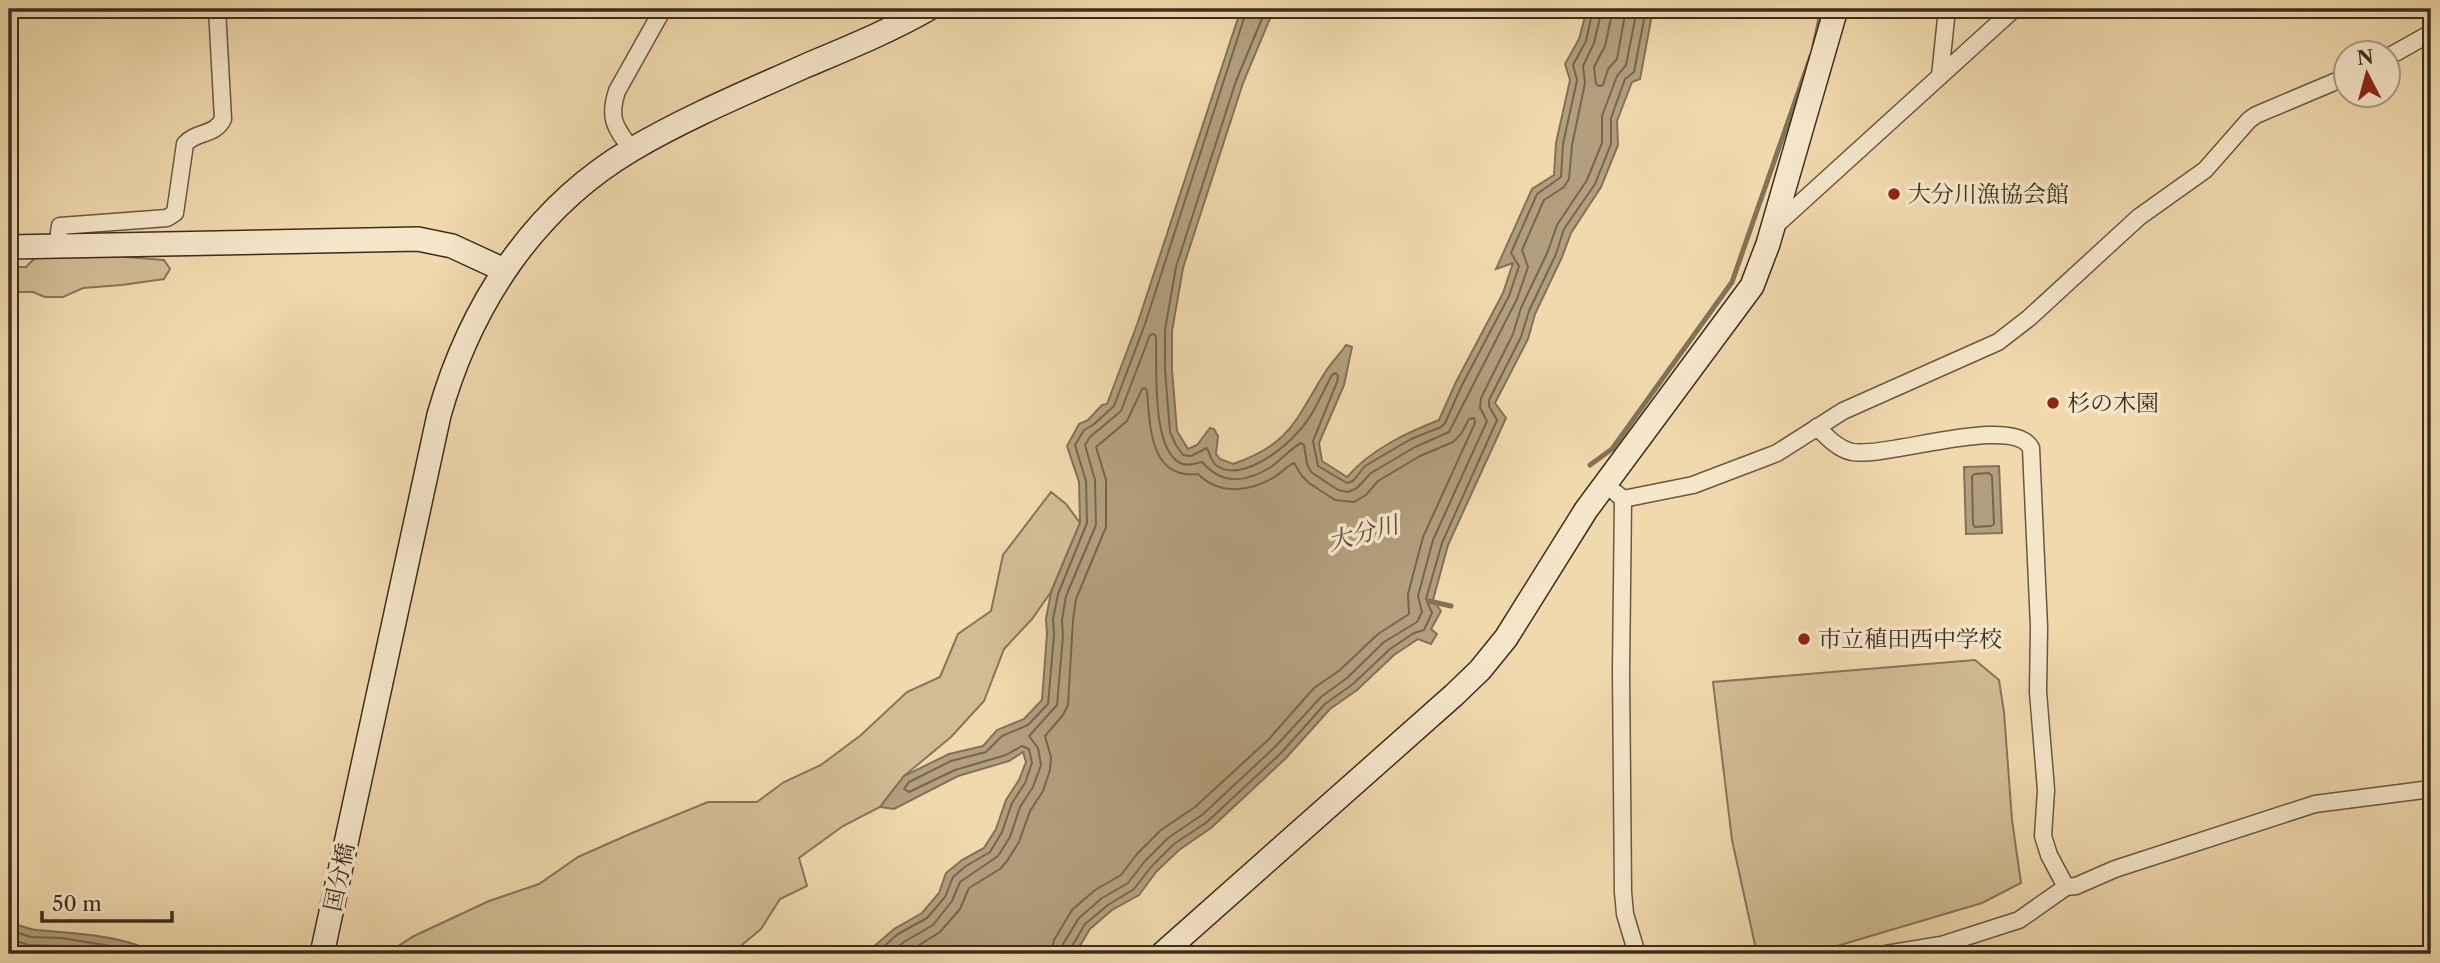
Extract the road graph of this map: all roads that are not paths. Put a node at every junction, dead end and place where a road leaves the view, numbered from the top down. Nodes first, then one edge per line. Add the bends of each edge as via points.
1 (217, 9) edge
2 (663, 9) edge
3 (929, 9) edge
4 (1836, 9) edge
5 (1947, 9) edge
6 (2014, 9) edge
7 (2431, 33) edge
8 (2402, 49) edge
9 (1940, 76) junction
10 (2332, 83) edge
11 (632, 150) junction
12 (1773, 229) junction
13 (9, 247) edge
14 (57, 247) junction
15 (504, 270) junction
16 (1817, 428) junction
17 (1605, 484) junction
18 (1623, 499) junction
19 (2431, 789) edge
20 (2066, 887) junction
21 (322, 954) edge
22 (1162, 954) edge
23 (1637, 954) edge
24 (1886, 954) edge

1 - 14 street via 223,120 216,130 185,144 175,213 167,218 60,226
2 - 11 street via 613,103 614,122
3 - 11 street, 国分橋
4 - 12 street
5 - 9 street
6 - 9 street
7 - 8 street
9 - 12 street
10 - 16 street via 2249,120 2204,170 2139,217 2008,335 1843,411
11 - 15 street, 国分橋 via 567,198
12 - 17 street via 1744,298
13 - 14 street
14 - 15 street via 418,239 452,246
15 - 21 street, 国分橋 via 464,343 439,415
16 - 18 street via 1777,453 1703,481
16 - 20 street via 1853,452 1899,449 1970,435 2023,439 2031,448 2038,692 2046,790 2043,836
17 - 18 street
17 - 22 street via 1518,621 1480,670
18 - 23 street via 1623,892
19 - 20 street via 2315,804
20 - 24 street via 2019,920 1941,945

